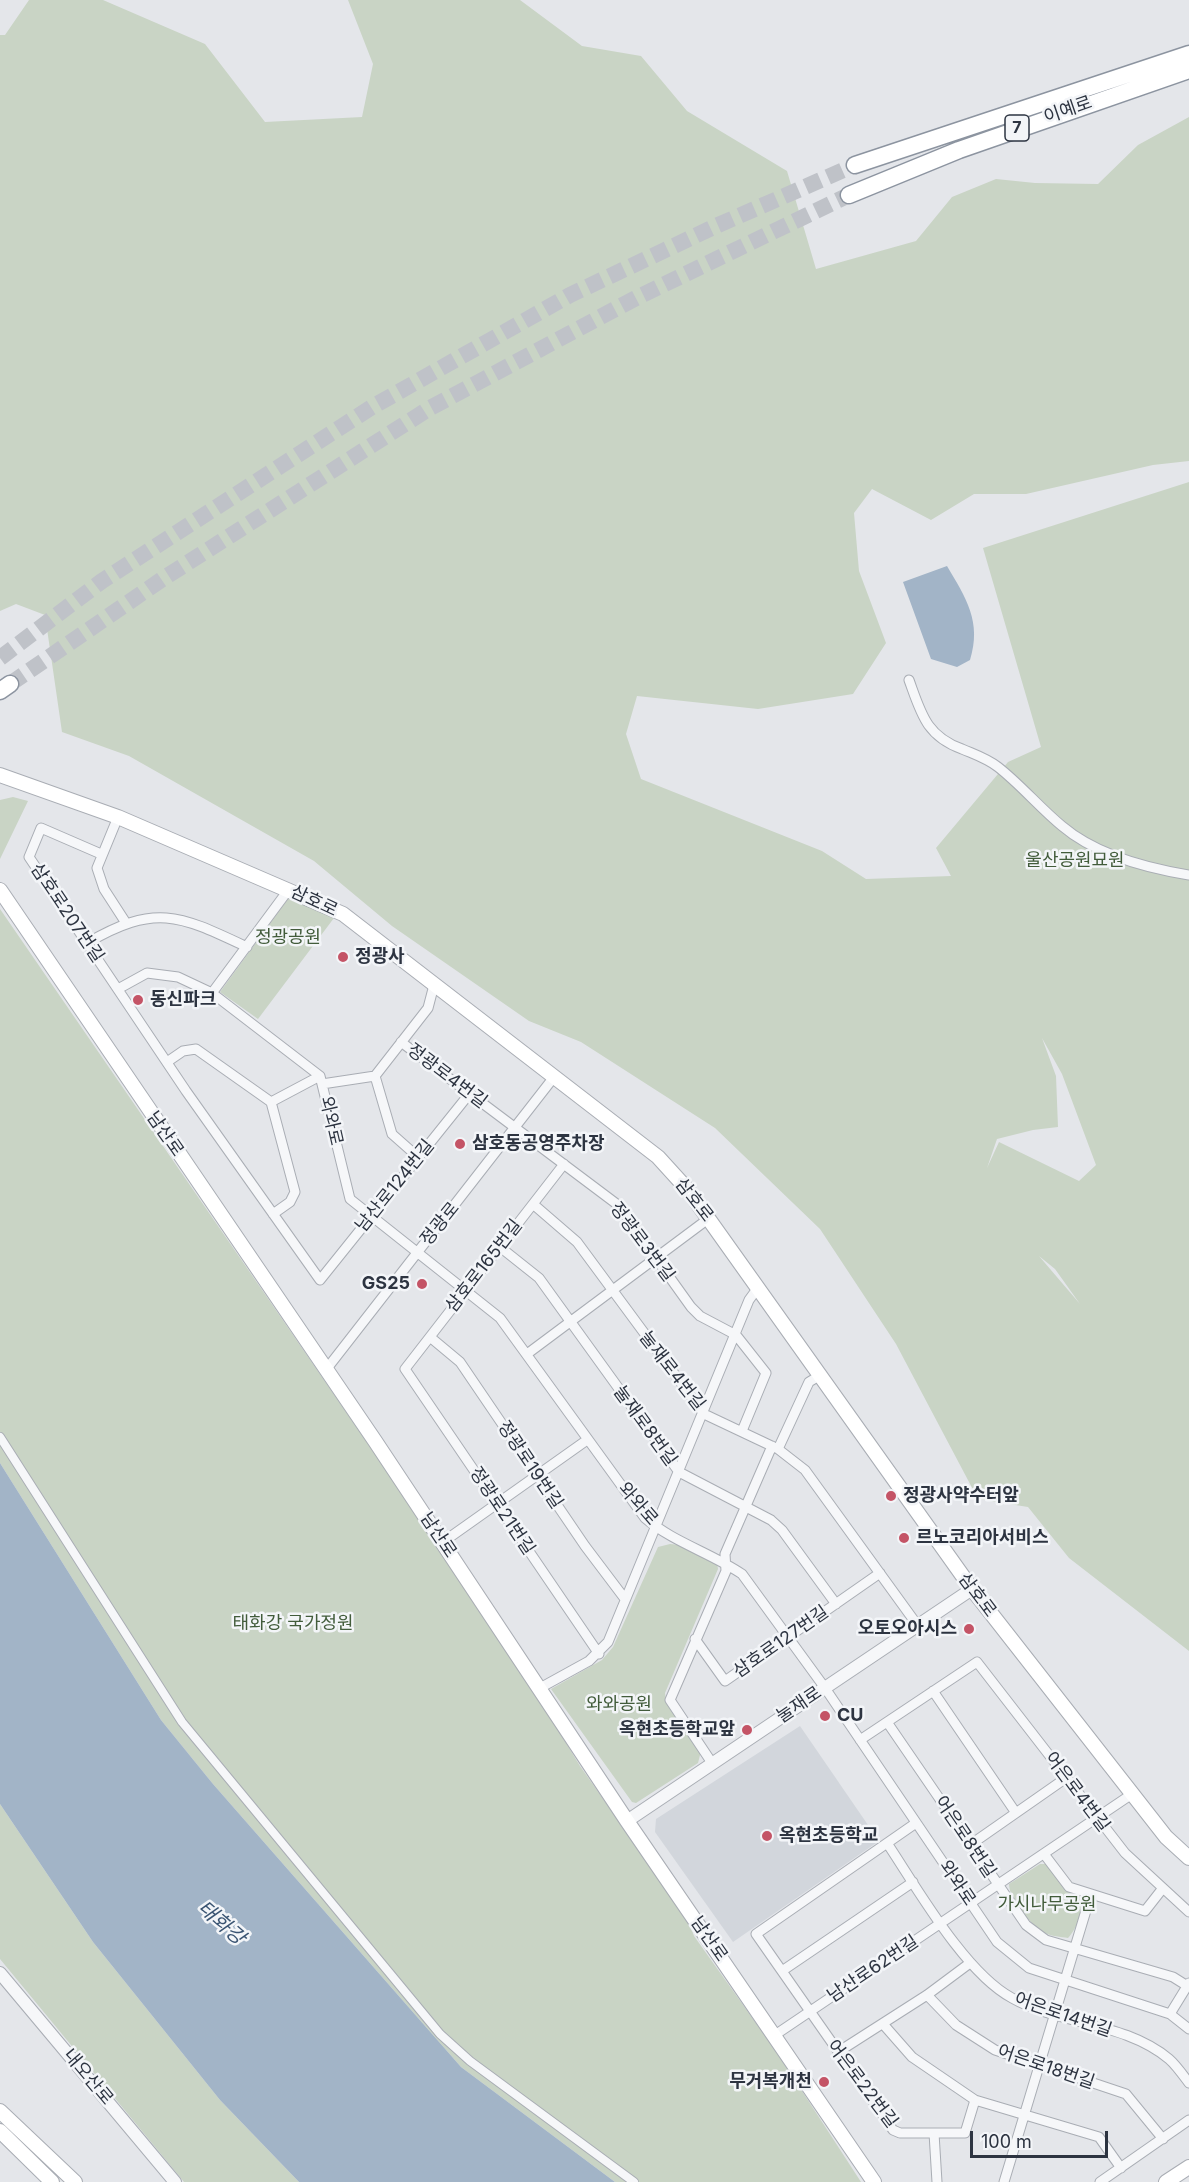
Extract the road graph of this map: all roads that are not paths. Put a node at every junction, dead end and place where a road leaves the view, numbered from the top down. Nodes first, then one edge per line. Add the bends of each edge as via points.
1 (1189, 54) edge
2 (1189, 70) edge
3 (855, 165) tunnel mouth
4 (849, 195) tunnel mouth
5 (909, 680) dead end
6 (0, 776) edge
7 (118, 818) junction
8 (101, 854) junction
9 (1189, 875) edge
10 (289, 889) junction
11 (0, 890) edge
12 (126, 923) junction
13 (87, 943) junction
14 (246, 947) junction
15 (434, 985) junction
16 (118, 989) junction
17 (212, 993) junction
18 (401, 1042) junction
19 (167, 1062) junction
20 (375, 1076) junction
21 (554, 1077) junction
22 (321, 1080) junction
23 (470, 1093) junction
24 (271, 1102) junction
25 (517, 1128) junction
26 (418, 1157) junction
27 (564, 1164) junction
28 (533, 1204) junction
29 (273, 1214) junction
30 (370, 1217) junction
31 (708, 1219) junction
32 (500, 1247) junction
33 (416, 1254) junction
34 (655, 1258) junction
35 (320, 1280) joint
36 (757, 1289) junction
37 (465, 1291) junction
38 (611, 1291) junction
39 (569, 1323) junction
40 (736, 1335) junction
41 (430, 1337) junction
42 (527, 1354) junction
43 (405, 1369) joint
44 (325, 1371) junction
45 (819, 1376) junction
46 (704, 1414) junction
47 (742, 1431) junction
48 (0, 1437) edge
49 (586, 1440) junction
50 (775, 1447) junction
51 (679, 1473) junction
52 (537, 1475) junction
53 (496, 1504) junction
54 (746, 1507) junction
55 (656, 1527) junction
56 (443, 1542) junction
57 (726, 1563) junction
58 (880, 1574) junction
59 (972, 1589) junction
60 (625, 1599) junction
61 (836, 1604) junction
62 (918, 1626) junction
63 (788, 1638) junction
64 (695, 1639) junction
65 (599, 1653) junction
66 (540, 1688) junction
67 (825, 1688) junction
68 (933, 1691) junction
69 (887, 1722) junction
70 (860, 1740) junction
71 (712, 1763) junction
72 (1066, 1778) junction
73 (1132, 1794) junction
74 (1016, 1813) junction
75 (1096, 1819) junction
76 (627, 1821) junction
77 (916, 1823) junction
78 (887, 1843) junction
79 (970, 1845) junction
80 (1044, 1854) junction
81 (1189, 1858) edge
82 (914, 1882) junction
83 (998, 1885) junction
84 (1163, 1888) junction
85 (1091, 1894) junction
86 (971, 1903) junction
87 (1189, 1912) edge
88 (942, 1923) junction
89 (1075, 1947) junction
90 (970, 1963) junction
91 (782, 1971) junction
92 (0, 1972) edge
93 (1064, 1981) junction
94 (1188, 1985) edge
95 (927, 1995) junction
96 (810, 2012) junction
97 (1054, 2014) junction
98 (1170, 2014) junction
99 (883, 2024) junction
100 (1189, 2029) edge
101 (775, 2035) junction
102 (838, 2052) junction
103 (1038, 2065) junction
104 (1189, 2083) edge
105 (975, 2100) junction
106 (0, 2111) edge
107 (1024, 2115) junction
108 (1189, 2120) edge
109 (0, 2131) edge
110 (934, 2133) junction
111 (1163, 2139) junction
112 (1189, 2167) edge
113 (1121, 2168) junction
114 (52, 2182) edge
115 (75, 2182) edge
116 (175, 2182) edge
117 (634, 2182) edge
118 (874, 2182) edge
119 (937, 2182) edge
120 (1004, 2182) edge
121 (1100, 2182) edge
122 (1166, 2182) edge

1 - 3 highway, 이예로 / 7
2 - 4 highway, 이예로 / 7 via 970,146
5 - 9 street via 925,721 937,737 983,756 1063,827 1092,846 1148,866
6 - 7 main road, 삼호로
7 - 8 street
7 - 10 main road, 삼호로
8 - 12 street via 98,876
8 - 13 street, 삼호로207번길 via 41,828 29,857
10 - 14 street
10 - 15 main road, 삼호로 via 343,914
11 - 44 main road, 남산로
12 - 13 street
12 - 14 street via 152,916 175,917
13 - 16 street, 삼호로207번길
14 - 17 street
15 - 18 street via 428,1008
15 - 21 main road, 삼호로
16 - 17 street, 와와로 via 147,973 163,973
16 - 19 street, 삼호로207번길
17 - 22 street, 와와로
18 - 20 street, 정광로4번길
18 - 23 street, 정광로4번길
19 - 24 street via 196,1048
19 - 29 street, 삼호로207번길
20 - 22 street
20 - 26 street via 392,1134
21 - 25 street, 정광로
21 - 31 main road, 삼호로 via 658,1157
22 - 24 street
22 - 30 street, 와와로 via 350,1199
23 - 25 street, 정광로4번길
23 - 26 street, 남산로124번길
24 - 29 street via 295,1192 290,1202
25 - 27 street, 정광로3번길
25 - 33 street, 정광로
26 - 30 street, 남산로124번길
27 - 28 street, 삼호로165번길
27 - 34 street, 정광로3번길 via 618,1205
28 - 32 street, 삼호로165번길
28 - 38 street, 눌재로4번길 via 577,1242
29 - 35 street, 삼호로207번길
30 - 33 street, 와와로
30 - 35 street, 남산로124번길
31 - 34 street
31 - 36 main road, 삼호로
32 - 37 street, 삼호로165번길
32 - 39 street, 눌재로8번길 via 539,1278
33 - 37 street, 와와로
33 - 44 street, 정광로
34 - 38 street
34 - 40 street, 정광로3번길 via 699,1316
36 - 40 street
36 - 45 main road, 삼호로
37 - 41 street, 삼호로165번길
37 - 42 street, 와와로 via 500,1318
38 - 39 street
38 - 46 street, 눌재로4번길
39 - 42 street
39 - 51 street, 눌재로8번길
40 - 46 street
40 - 47 street via 766,1374
41 - 43 street, 삼호로165번길
41 - 52 street, 정광로19번길 via 460,1362
42 - 49 street, 와와로
43 - 53 street, 정광로21번길
44 - 56 main road, 남산로
45 - 50 street via 809,1382
45 - 59 main road, 삼호로
46 - 47 street, 눌재로4번길
46 - 51 street
47 - 50 street, 눌재로4번길
48 - 117 street via 182,1722 440,2034 470,2061
49 - 52 street
49 - 55 street, 와와로
50 - 54 street
50 - 58 street, 눌재로4번길 via 805,1470
51 - 54 street, 눌재로8번길
51 - 55 street
52 - 53 street
52 - 60 street, 정광로19번길
53 - 56 street
53 - 65 street, 정광로21번길
54 - 57 street via 725,1554
54 - 61 street, 눌재로8번길 via 782,1530
55 - 57 street, 와와로
55 - 60 street
56 - 66 main road, 남산로
57 - 63 street, 와와로 via 745,1579
57 - 64 street via 726,1571
58 - 61 street, 삼호로127번길
58 - 62 street, 눌재로4번길
59 - 62 street, 눌재로
59 - 73 main road, 삼호로
60 - 65 street via 608,1642
61 - 63 street, 삼호로127번길
62 - 67 street, 눌재로
63 - 64 street, 삼호로127번길 via 725,1681
63 - 67 street, 와와로
64 - 71 street via 670,1700
65 - 66 street
66 - 76 main road, 남산로
67 - 70 street, 와와로
67 - 71 street, 눌재로
68 - 69 street
68 - 72 street, 어은로4번길 via 977,1662
68 - 74 street
69 - 70 street
69 - 79 street, 어은로8번길
70 - 77 street, 와와로
71 - 76 street, 눌재로
72 - 74 street
72 - 75 street, 어은로4번길
73 - 75 street, 남산로62번길
73 - 81 main road, 삼호로 via 1166,1837
74 - 79 street
75 - 80 street, 남산로62번길
75 - 84 street, 어은로4번길
76 - 101 main road, 남산로
77 - 78 street
77 - 86 street, 와와로
78 - 82 street, 어은로14번길
78 - 91 street, 어은로22번길 via 756,1934
79 - 83 street, 어은로8번길
80 - 83 street, 남산로62번길
80 - 85 street via 1068,1887
82 - 88 street, 어은로14번길
82 - 91 street
83 - 86 street, 남산로62번길
83 - 89 street, 어은로8번길 via 1026,1925 1046,1940
84 - 85 street via 1145,1911
84 - 87 street, 어은로4번길
85 - 89 street
86 - 88 street, 남산로62번길
86 - 93 street, 와와로 via 1013,1958
88 - 90 street, 어은로14번길
88 - 96 street, 남산로62번길
89 - 93 street
89 - 94 street, 어은로8번길
90 - 95 street
90 - 97 street, 어은로14번길 via 1013,1999
91 - 96 street, 어은로22번길
92 - 116 street, 내오산로
93 - 97 street
93 - 98 street, 와와로
94 - 98 street
95 - 99 street
95 - 103 street, 어은로18번길 via 949,2020 982,2043
96 - 101 street, 남산로62번길
96 - 102 street, 어은로22번길
97 - 103 street
97 - 104 street, 어은로14번길 via 1149,2045 1170,2059
98 - 100 street, 와와로
99 - 102 street
99 - 105 street via 912,2057
101 - 118 main road, 남산로
102 - 110 street, 어은로22번길 via 893,2130
103 - 107 street
103 - 111 street, 어은로18번길 via 1126,2094
105 - 107 street
105 - 110 street, 어은로22번길 via 965,2133
106 - 115 main road
107 - 113 street via 1099,2137
107 - 120 street
108 - 111 street
109 - 114 main road
110 - 119 street
111 - 113 street
112 - 122 main road
113 - 121 street

